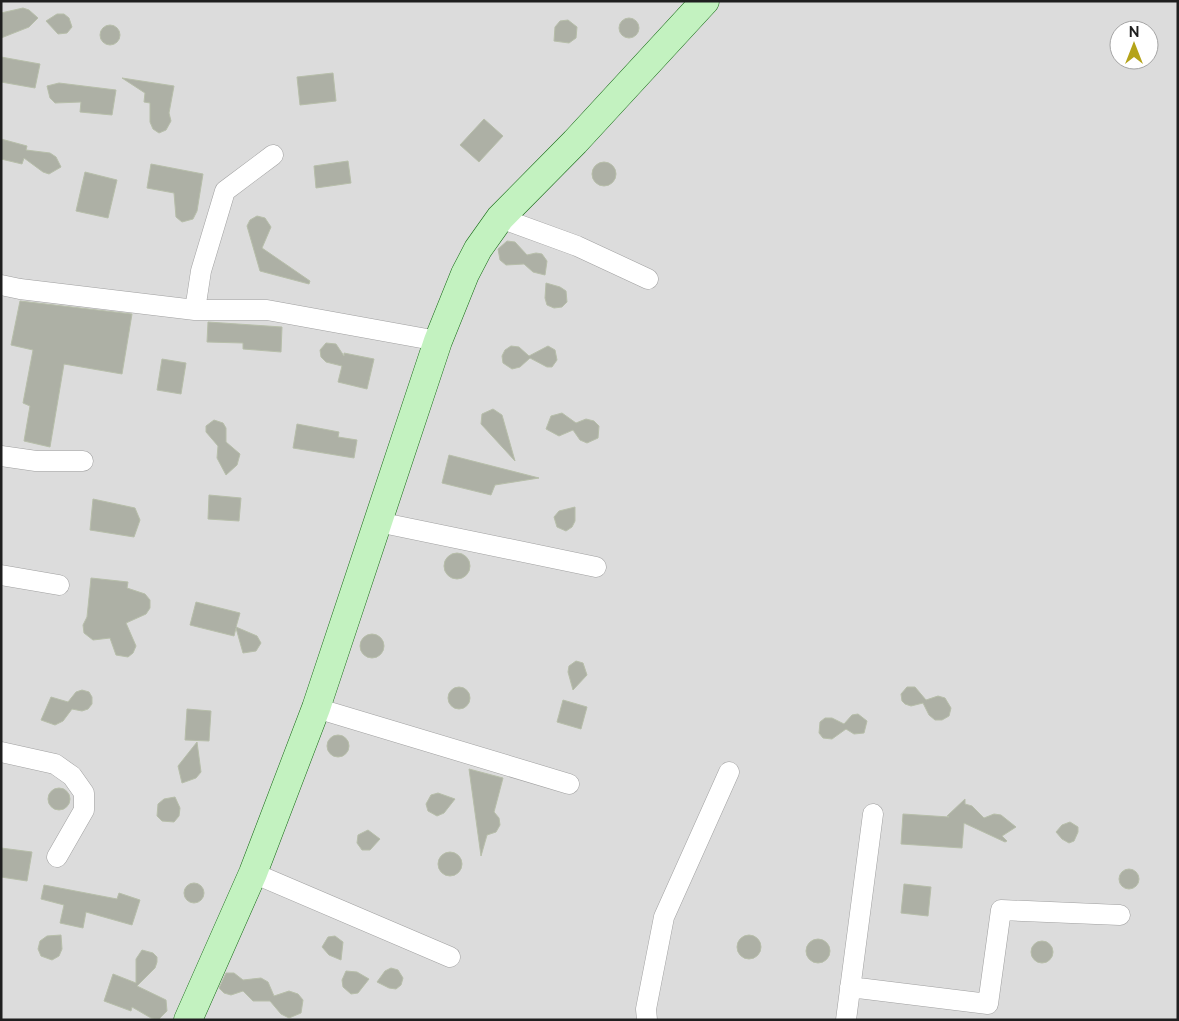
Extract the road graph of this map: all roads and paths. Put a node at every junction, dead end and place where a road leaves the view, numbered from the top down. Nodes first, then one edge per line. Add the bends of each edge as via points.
1 (705, 1) edge
2 (273, 155) dead end
3 (500, 218) junction
4 (648, 279) dead end
5 (1, 285) edge
6 (195, 310) junction
7 (438, 341) junction
8 (1, 456) edge
9 (83, 461) dead end
10 (378, 522) junction
11 (596, 567) dead end
12 (1, 575) edge
13 (58, 585) dead end
14 (316, 708) junction
15 (1, 752) edge
16 (729, 772) dead end
17 (569, 784) dead end
18 (874, 814) dead end
19 (57, 857) dead end
20 (253, 873) junction
21 (1120, 915) dead end
22 (450, 957) dead end
23 (850, 987) junction
24 (188, 1020) edge
25 (647, 1020) edge
26 (846, 1020) edge

1 - 3 street
2 - 6 street via 225,191 201,271
3 - 4 street via 577,246
3 - 7 street via 465,274
5 - 6 street via 20,290
6 - 7 street via 267,310
7 - 10 street
8 - 9 street via 36,461
10 - 11 street
10 - 14 street
12 - 13 street
14 - 17 street
14 - 20 street
15 - 19 street via 55,764 72,776 84,793 84,810
16 - 25 street via 664,917 646,1009
18 - 23 street
20 - 22 street
20 - 24 street
21 - 23 street via 1001,910 988,1004
23 - 26 street

